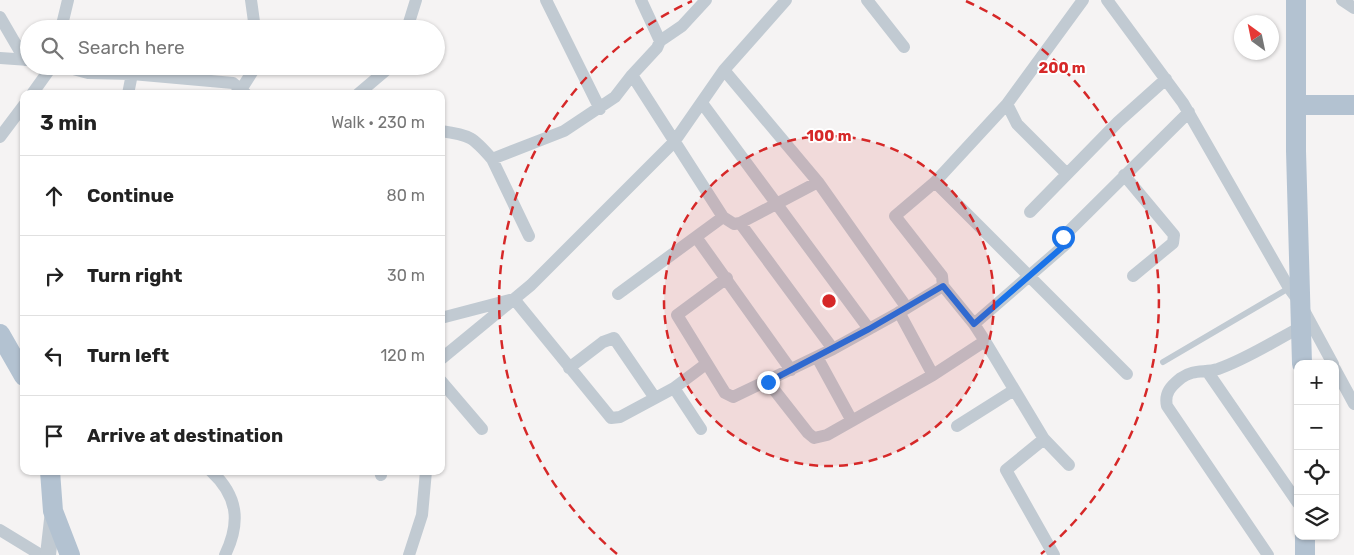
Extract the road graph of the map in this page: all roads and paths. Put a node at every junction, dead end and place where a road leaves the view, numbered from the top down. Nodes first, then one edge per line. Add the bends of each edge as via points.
1 (68, 0) edge
2 (251, 0) edge
3 (416, 0) edge
4 (546, 0) edge
5 (641, 0) edge
6 (706, 0) edge
7 (786, 0) edge
8 (867, 0) edge
9 (1083, 0) edge
10 (1107, 0) edge
11 (1296, 0) edge
12 (1342, 0) edge
13 (1354, 8) edge
14 (0, 17) edge
15 (63, 20) edge
16 (254, 20) edge
17 (409, 20) edge
18 (660, 41) junction
19 (904, 46) dead end
20 (20, 49) edge
21 (0, 58) edge
22 (20, 59) edge
23 (724, 70) junction
24 (46, 75) edge
25 (132, 75) edge
26 (145, 75) edge
27 (252, 75) edge
28 (384, 75) edge
29 (632, 75) junction
30 (1166, 79) junction
31 (35, 90) edge
32 (129, 90) edge
33 (243, 90) edge
34 (244, 90) edge
35 (373, 90) edge
36 (702, 102) junction
37 (1007, 104) junction
38 (1296, 105) junction
39 (1354, 105) edge
40 (600, 109) junction
41 (20, 110) edge
42 (1189, 112) junction
43 (445, 132) edge
44 (0, 137) edge
45 (674, 142) junction
46 (492, 158) junction
47 (1068, 174) junction
48 (1124, 175) junction
49 (818, 182) junction
50 (935, 182) junction
51 (778, 204) junction
52 (1030, 212) dead end
53 (723, 217) junction
54 (740, 223) junction
55 (529, 236) dead end
56 (696, 237) junction
57 (1028, 276) junction
58 (1133, 276) dead end
59 (727, 278) junction
60 (943, 286) junction
61 (618, 294) dead end
62 (1295, 295) junction
63 (514, 299) junction
64 (903, 310) junction
65 (445, 317) edge
66 (974, 324) junction
67 (1301, 327) junction
68 (869, 329) junction
69 (0, 334) edge
70 (984, 341) junction
71 (833, 349) junction
72 (445, 356) edge
73 (817, 357) junction
74 (1302, 360) edge
75 (1331, 360) edge
76 (1163, 362) dead end
77 (706, 364) junction
78 (569, 368) junction
79 (20, 369) edge
80 (791, 370) junction
81 (1207, 371) junction
82 (1128, 374) dead end
83 (933, 375) junction
84 (1339, 376) edge
85 (768, 382) junction
86 (445, 386) edge
87 (674, 388) junction
88 (1014, 390) junction
89 (655, 398) junction
90 (1354, 404) edge
91 (852, 421) junction
92 (957, 426) dead end
93 (482, 429) dead end
94 (701, 429) dead end
95 (1044, 439) junction
96 (1069, 465) dead end
97 (50, 475) edge
98 (215, 475) edge
99 (426, 475) edge
100 (1294, 497) edge
101 (53, 511) junction
102 (0, 530) edge
103 (1305, 540) edge
104 (41, 555) edge
105 (48, 555) edge
106 (70, 555) edge
107 (225, 555) edge
108 (410, 555) edge
109 (1054, 555) edge
110 (1268, 555) edge
111 (1305, 555) edge

1 - 15 street
2 - 16 street
3 - 17 street
4 - 40 street
5 - 18 street
6 - 18 street via 682,26
7 - 23 street
8 - 19 street
9 - 37 street
10 - 30 street
11 - 38 main road
12 - 13 street
14 - 20 street
18 - 29 street
21 - 22 street
23 - 36 street
23 - 49 street
24 - 31 street
25 - 32 street
26 - 33 street via 233,82
27 - 34 street
28 - 35 street
29 - 40 street via 615,97
29 - 45 street
30 - 42 street
30 - 47 street via 1118,122
36 - 45 street
36 - 51 street
37 - 47 street via 1017,124
37 - 50 street
38 - 39 main road
38 - 62 main road
40 - 46 street via 564,131
41 - 44 street
42 - 48 street
42 - 62 street
43 - 46 street via 466,135
45 - 53 street
45 - 63 street
46 - 55 street
47 - 52 street
48 - 57 street via 1063,237 1066,244
48 - 58 street via 1174,235 1173,243
49 - 51 street
49 - 64 street
50 - 57 street
50 - 60 street via 895,216 942,276
51 - 54 street
51 - 68 street
53 - 54 street via 734,224
53 - 56 street
54 - 71 street
56 - 59 street
56 - 61 street
57 - 66 street
57 - 82 street
59 - 77 street via 677,314
59 - 80 street
60 - 64 street
60 - 66 street
62 - 67 main road
62 - 75 street
62 - 76 lane
63 - 65 street
63 - 72 street
63 - 78 street
64 - 68 street
64 - 83 street
66 - 70 street
67 - 74 main road
67 - 81 street via 1229,364
68 - 71 street
69 - 79 main road
70 - 83 street
70 - 88 street
71 - 73 street
73 - 80 street
73 - 91 street
77 - 85 street via 725,394 733,397
77 - 87 street
78 - 89 street via 611,418 620,417
78 - 89 street via 603,342 614,338
80 - 85 street
81 - 100 street
81 - 110 street via 1194,372 1170,388 1166,393 1167,406
83 - 91 street
84 - 90 street
85 - 91 street via 814,438 827,435
86 - 93 street
87 - 89 street
87 - 94 street
88 - 92 street
88 - 95 street
95 - 96 street
95 - 109 street via 1006,470
97 - 101 main road
98 - 107 street via 227,489 235,516 234,538
99 - 108 street via 422,515
101 - 105 street
101 - 106 main road
102 - 104 street
103 - 111 main road

